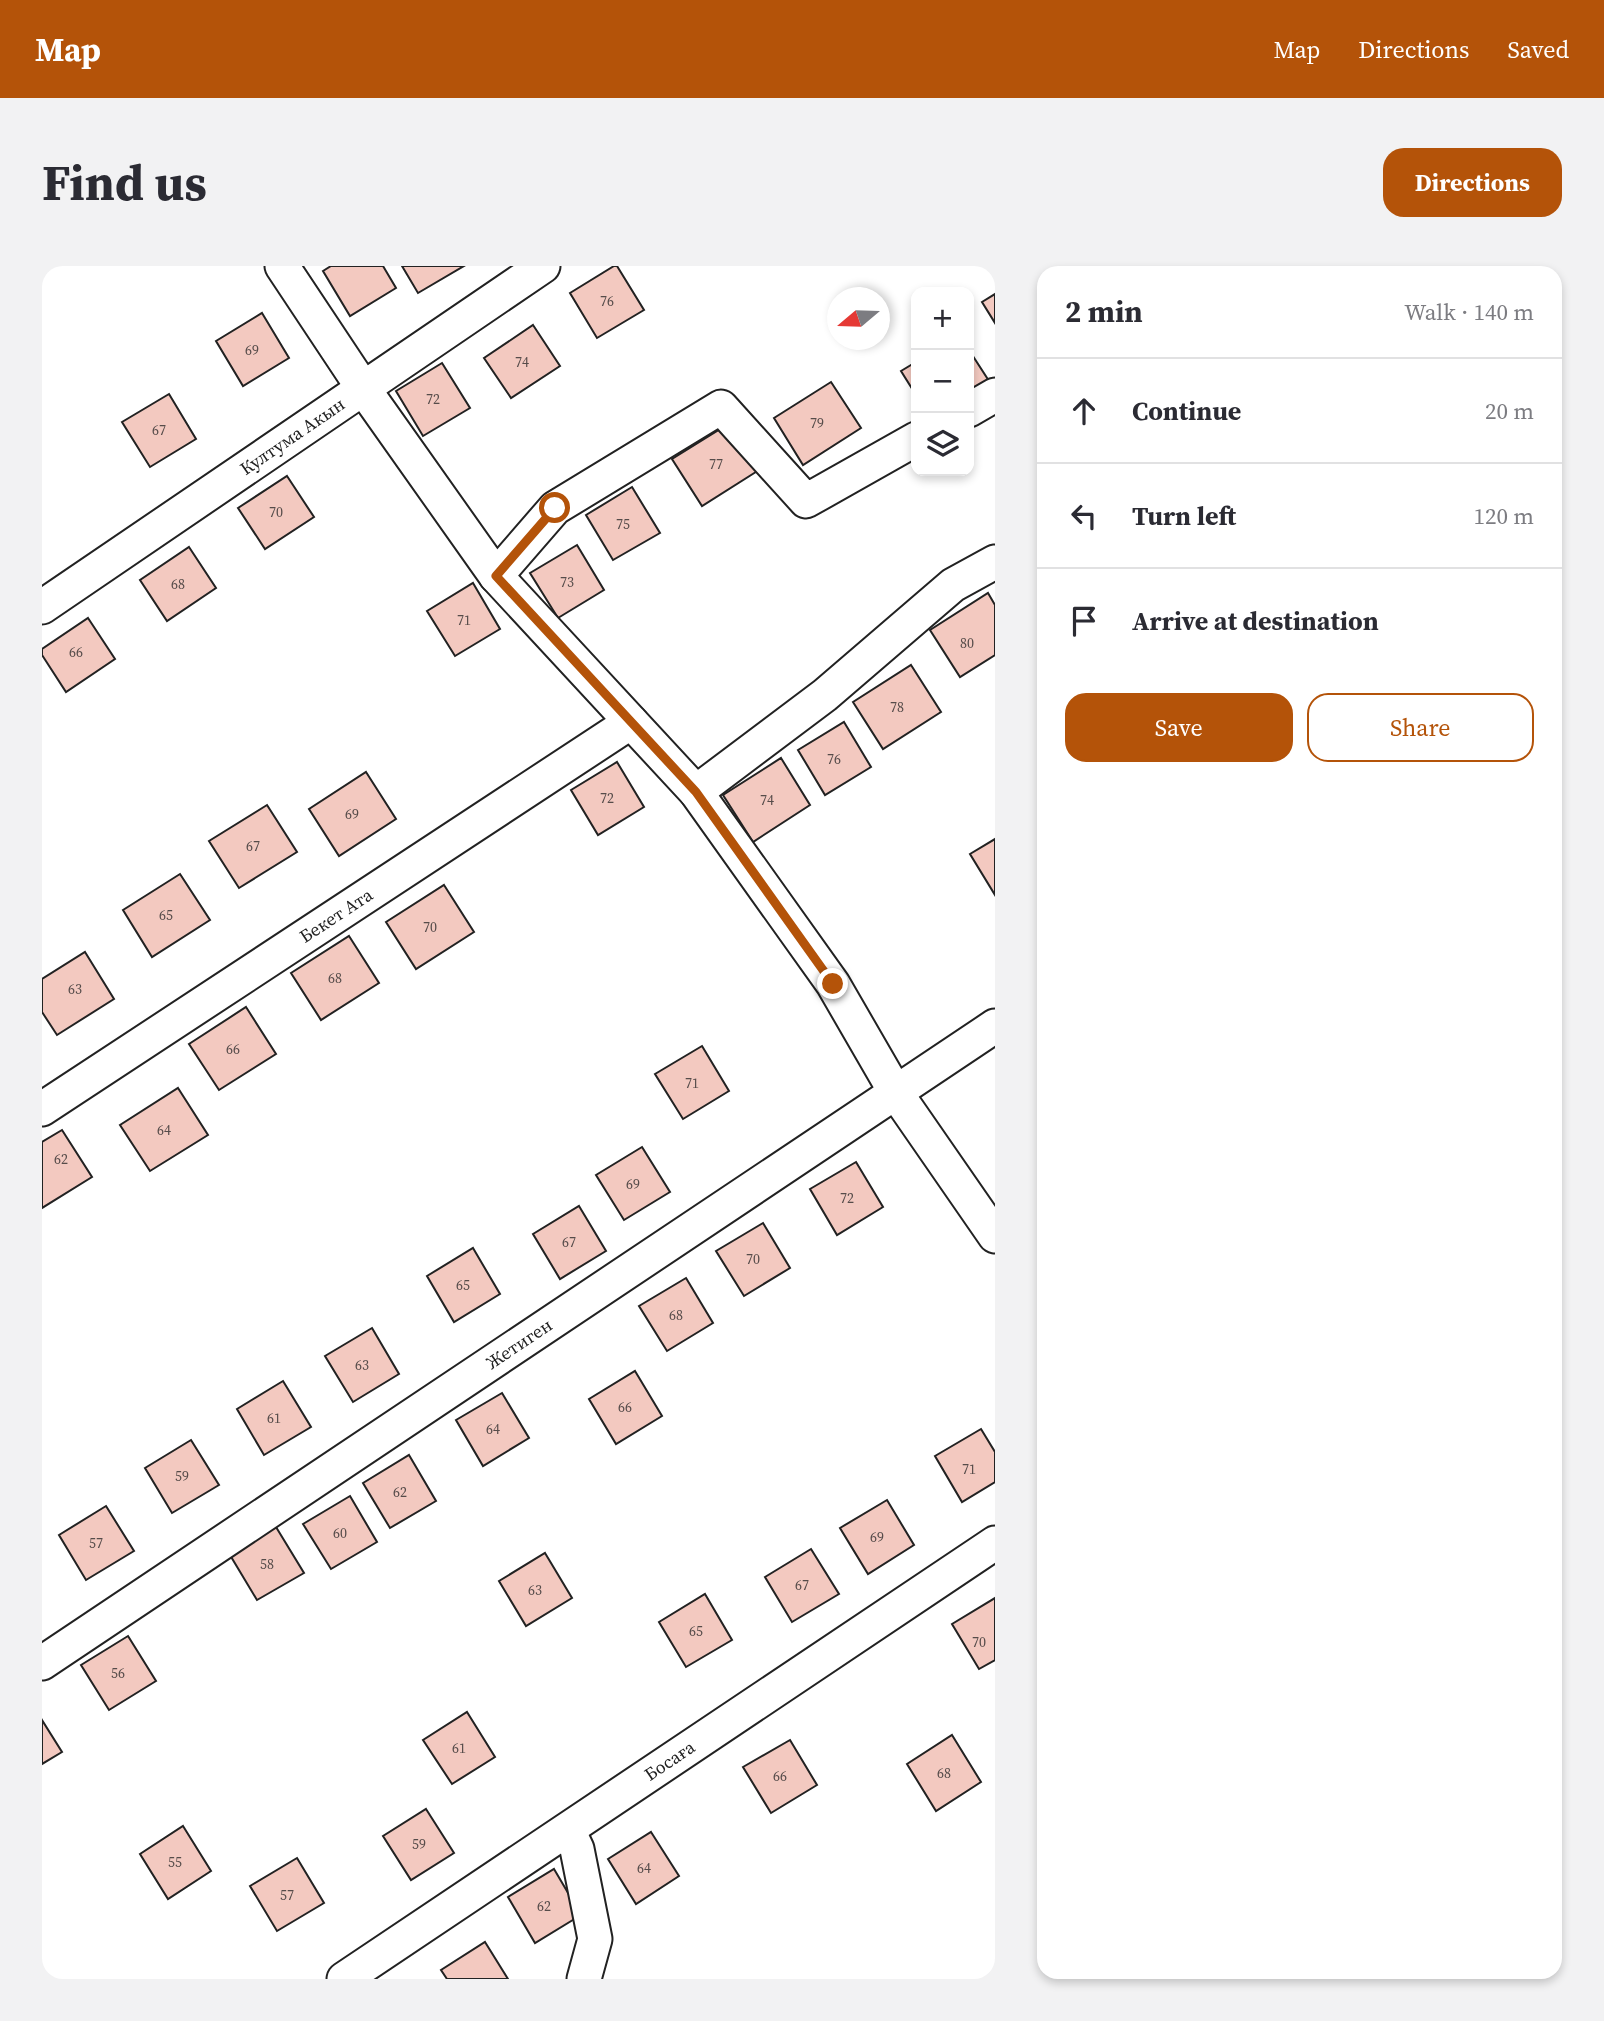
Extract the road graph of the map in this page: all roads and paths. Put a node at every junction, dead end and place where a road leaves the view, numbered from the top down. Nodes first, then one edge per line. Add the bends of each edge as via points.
1 (282, 266) edge
2 (543, 266) edge
3 (363, 388) junction
4 (995, 395) edge
5 (974, 407) edge
6 (911, 442) edge
7 (995, 562) edge
8 (496, 576) junction
9 (42, 607) edge
10 (631, 722) junction
11 (696, 792) junction
12 (995, 1027) edge
13 (896, 1093) junction
14 (42, 1109) edge
15 (995, 1236) edge
16 (995, 1543) edge
17 (42, 1662) edge
18 (568, 1830) junction
19 (344, 1979) edge
20 (584, 1979) edge

1 - 3 street
2 - 3 street, Култума Акын
3 - 8 street
3 - 9 street, Култума Акын
4 - 5 street
6 - 8 street via 806,500 722,407 555,508
7 - 11 street via 953,585 825,695
8 - 10 street
10 - 11 street
10 - 14 street, Бекет Ата
11 - 13 street via 833,984
12 - 13 street, Жетиген
13 - 15 street
13 - 17 street, Жетиген
16 - 18 street, Босаға
18 - 19 street, Босаға
18 - 20 street via 577,1849 595,1939

